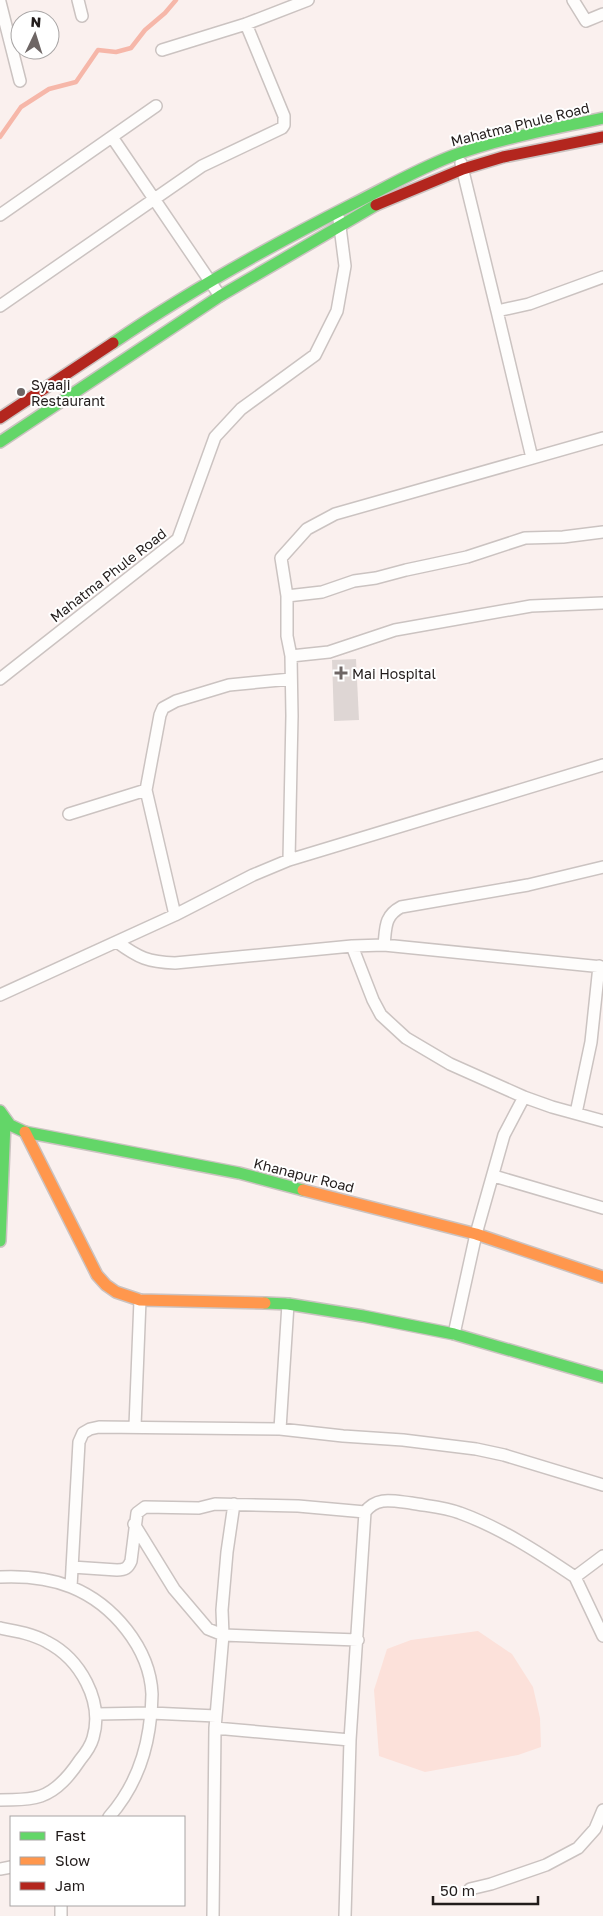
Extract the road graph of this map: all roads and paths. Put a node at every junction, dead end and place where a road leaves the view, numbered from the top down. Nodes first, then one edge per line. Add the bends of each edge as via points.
1 (78, 0) edge
2 (308, 0) edge
3 (573, 0) edge
4 (0, 2) edge
5 (603, 14) edge
6 (82, 16) dead end
7 (246, 24) junction
8 (162, 50) dead end
9 (20, 81) dead end
10 (156, 106) dead end
11 (603, 118) edge
12 (112, 137) junction
13 (603, 137) edge
14 (458, 154) junction
15 (462, 169) junction
16 (153, 200) junction
17 (338, 212) junction
18 (0, 214) edge
19 (341, 228) junction
20 (603, 277) edge
21 (210, 282) junction
22 (220, 296) junction
23 (0, 306) edge
24 (497, 311) junction
25 (0, 418) edge
26 (603, 438) edge
27 (0, 442) edge
28 (532, 458) junction
29 (603, 532) edge
30 (287, 596) junction
31 (603, 603) edge
32 (291, 656) junction
33 (291, 679) junction
34 (0, 680) edge
35 (603, 765) edge
36 (146, 790) junction
37 (69, 814) dead end
38 (289, 860) junction
39 (603, 867) edge
40 (175, 915) junction
41 (117, 942) junction
42 (384, 945) junction
43 (352, 946) junction
44 (601, 967) edge
45 (0, 995) edge
46 (591, 1042) junction
47 (603, 1045) edge
48 (524, 1098) junction
49 (0, 1111) edge
50 (576, 1114) junction
51 (603, 1121) edge
52 (5, 1123) junction
53 (25, 1132) junction
54 (494, 1176) junction
55 (603, 1208) edge
56 (0, 1221) edge
57 (476, 1234) junction
58 (0, 1241) edge
59 (603, 1278) edge
60 (140, 1300) junction
61 (288, 1304) junction
62 (454, 1334) junction
63 (603, 1377) edge
64 (135, 1426) junction
65 (280, 1429) junction
66 (603, 1485) edge
67 (234, 1504) junction
68 (365, 1512) junction
69 (134, 1524) junction
70 (603, 1556) edge
71 (72, 1567) junction
72 (575, 1576) junction
73 (0, 1577) edge
74 (71, 1587) junction
75 (0, 1628) edge
76 (223, 1635) junction
77 (603, 1636) edge
78 (358, 1640) junction
79 (151, 1713) junction
80 (97, 1714) junction
81 (216, 1716) junction
82 (215, 1728) junction
83 (350, 1740) junction
84 (0, 1800) edge
85 (603, 1810) edge
86 (110, 1816) edge
87 (470, 1889) dead end
88 (213, 1916) edge
89 (345, 1916) edge

1 - 6 street
2 - 7 street
3 - 5 street via 586,21
4 - 9 street
7 - 8 street
7 - 16 street via 284,116 284,125 279,131 202,166
10 - 12 street
11 - 14 main road, Mahatma Phule Road
12 - 16 street
12 - 18 street
13 - 15 main road, Mahatma Phule Road via 503,157
14 - 15 street
14 - 17 main road, Mahatma Phule Road
15 - 19 main road, Mahatma Phule Road via 384,201
15 - 24 street
16 - 21 street
16 - 23 street
17 - 19 street, Mahatma Phule Road
17 - 21 main road, Mahatma Phule Road
19 - 22 main road, Mahatma Phule Road
19 - 34 street, Mahatma Phule Road via 345,266 337,311 316,355 241,410 215,437 178,539
20 - 24 street via 529,304
21 - 22 street
21 - 25 main road, Mahatma Phule Road via 139,325
22 - 27 main road, Mahatma Phule Road
24 - 28 street
26 - 28 street
28 - 30 street via 335,514 307,529 281,558
29 - 30 street via 525,538 467,557 354,581 322,592
30 - 32 street via 286,636
31 - 32 street via 531,606 395,630 329,652
32 - 33 street
33 - 36 street via 229,685 163,708
33 - 38 street
35 - 38 street
36 - 37 street
36 - 40 street
38 - 40 street
39 - 42 street via 528,885 400,907 388,920
40 - 41 street
41 - 43 street via 153,962 175,963
41 - 45 street
42 - 43 street
42 - 44 street
43 - 48 street via 381,1015 406,1038 450,1064
44 - 46 street
46 - 47 street
46 - 50 street
48 - 50 street
48 - 54 street via 504,1135
49 - 52 main road
50 - 51 street
52 - 53 main road, Khanapur Road
52 - 56 main road
53 - 57 main road, Khanapur Road via 239,1173
53 - 60 main road via 97,1275 116,1293
54 - 55 street
54 - 57 street
56 - 58 main road
57 - 59 main road, Khanapur Road
57 - 62 street
60 - 61 main road
60 - 64 street
61 - 62 main road
61 - 65 street
62 - 63 main road
64 - 65 street
64 - 71 street via 99,1427 82,1433
65 - 66 street via 476,1449
67 - 68 street
67 - 69 street via 199,1508 145,1507 137,1513
67 - 76 street via 225,1571
68 - 72 street via 378,1501 387,1500 459,1512 498,1530
68 - 78 street
69 - 71 street via 129,1567 124,1570
69 - 76 street via 179,1595 208,1629
70 - 72 street
71 - 74 street
72 - 77 street
73 - 74 street via 32,1578
74 - 79 street via 92,1597 118,1620 139,1646 150,1678
75 - 80 street via 48,1642 69,1658 86,1679
76 - 78 street
76 - 81 street
78 - 83 street
79 - 80 street
79 - 81 street
79 - 86 street via 146,1750 134,1780
80 - 84 street via 93,1738 72,1772 57,1788 20,1801
81 - 82 street
82 - 83 street
82 - 88 street
83 - 89 street
85 - 87 street via 595,1829 578,1848 546,1865

